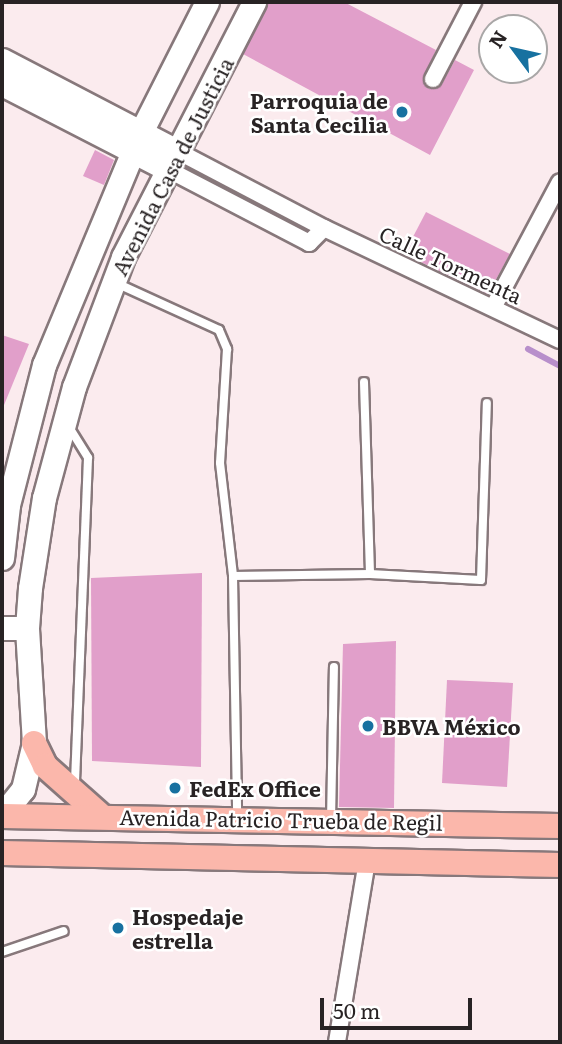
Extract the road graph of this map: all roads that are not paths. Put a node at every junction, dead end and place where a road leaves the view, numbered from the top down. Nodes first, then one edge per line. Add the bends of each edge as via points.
1 (207, 2) edge
2 (254, 2) edge
3 (473, 2) edge
4 (2, 60) edge
5 (433, 79) dead end
6 (2, 84) edge
7 (138, 142) junction
8 (174, 161) junction
9 (560, 181) edge
10 (113, 282) junction
11 (494, 306) junction
12 (560, 340) edge
13 (364, 382) dead end
14 (487, 403) dead end
15 (65, 420) junction
16 (2, 558) edge
17 (370, 574) junction
18 (233, 576) junction
19 (2, 628) edge
20 (27, 628) junction
21 (334, 667) dead end
22 (34, 743) junction
23 (75, 793) junction
24 (99, 814) junction
25 (2, 816) edge
26 (237, 818) junction
27 (331, 820) junction
28 (560, 826) edge
29 (58, 852) junction
30 (2, 853) edge
31 (367, 860) junction
32 (560, 866) edge
33 (64, 931) dead end
34 (2, 952) edge
35 (337, 1042) edge

1 - 7 street, Avenida Casa de Justicia
2 - 8 street, Avenida Casa de Justicia
3 - 5 street
4 - 7 street
6 - 7 street
7 - 8 street
7 - 16 street, Avenida Casa de Justicia via 44,365 8,505
8 - 10 street, Avenida Casa de Justicia
8 - 11 street, Calle Tormenta via 309,243 324,228
9 - 11 street
10 - 15 street, Avenida Casa de Justicia
10 - 18 lane via 141,290 219,330 227,349 220,463
11 - 12 street, Calle Tormenta
13 - 17 lane
14 - 17 lane via 481,580
15 - 20 street, Avenida Casa de Justicia via 44,498
15 - 23 lane via 88,458
17 - 18 lane
18 - 26 lane
19 - 20 street
20 - 22 street, Avenida Casa de Justicia
21 - 27 lane
22 - 23 main road via 45,766
22 - 25 street, Avenida Casa de Justicia via 23,789
23 - 24 main road
24 - 25 main road, Avenida Patricio Trueba de Regil
24 - 26 main road, Avenida Patricio Trueba de Regil
25 - 29 main road via 27,840
26 - 27 main road, Avenida Patricio Trueba de Regil
27 - 28 main road, Avenida Patricio Trueba de Regil
29 - 30 main road, Avenida Patricio Trueba de Regil
29 - 31 main road, Avenida Patricio Trueba de Regil
31 - 32 main road, Avenida Patricio Trueba de Regil
31 - 35 street
33 - 34 lane

